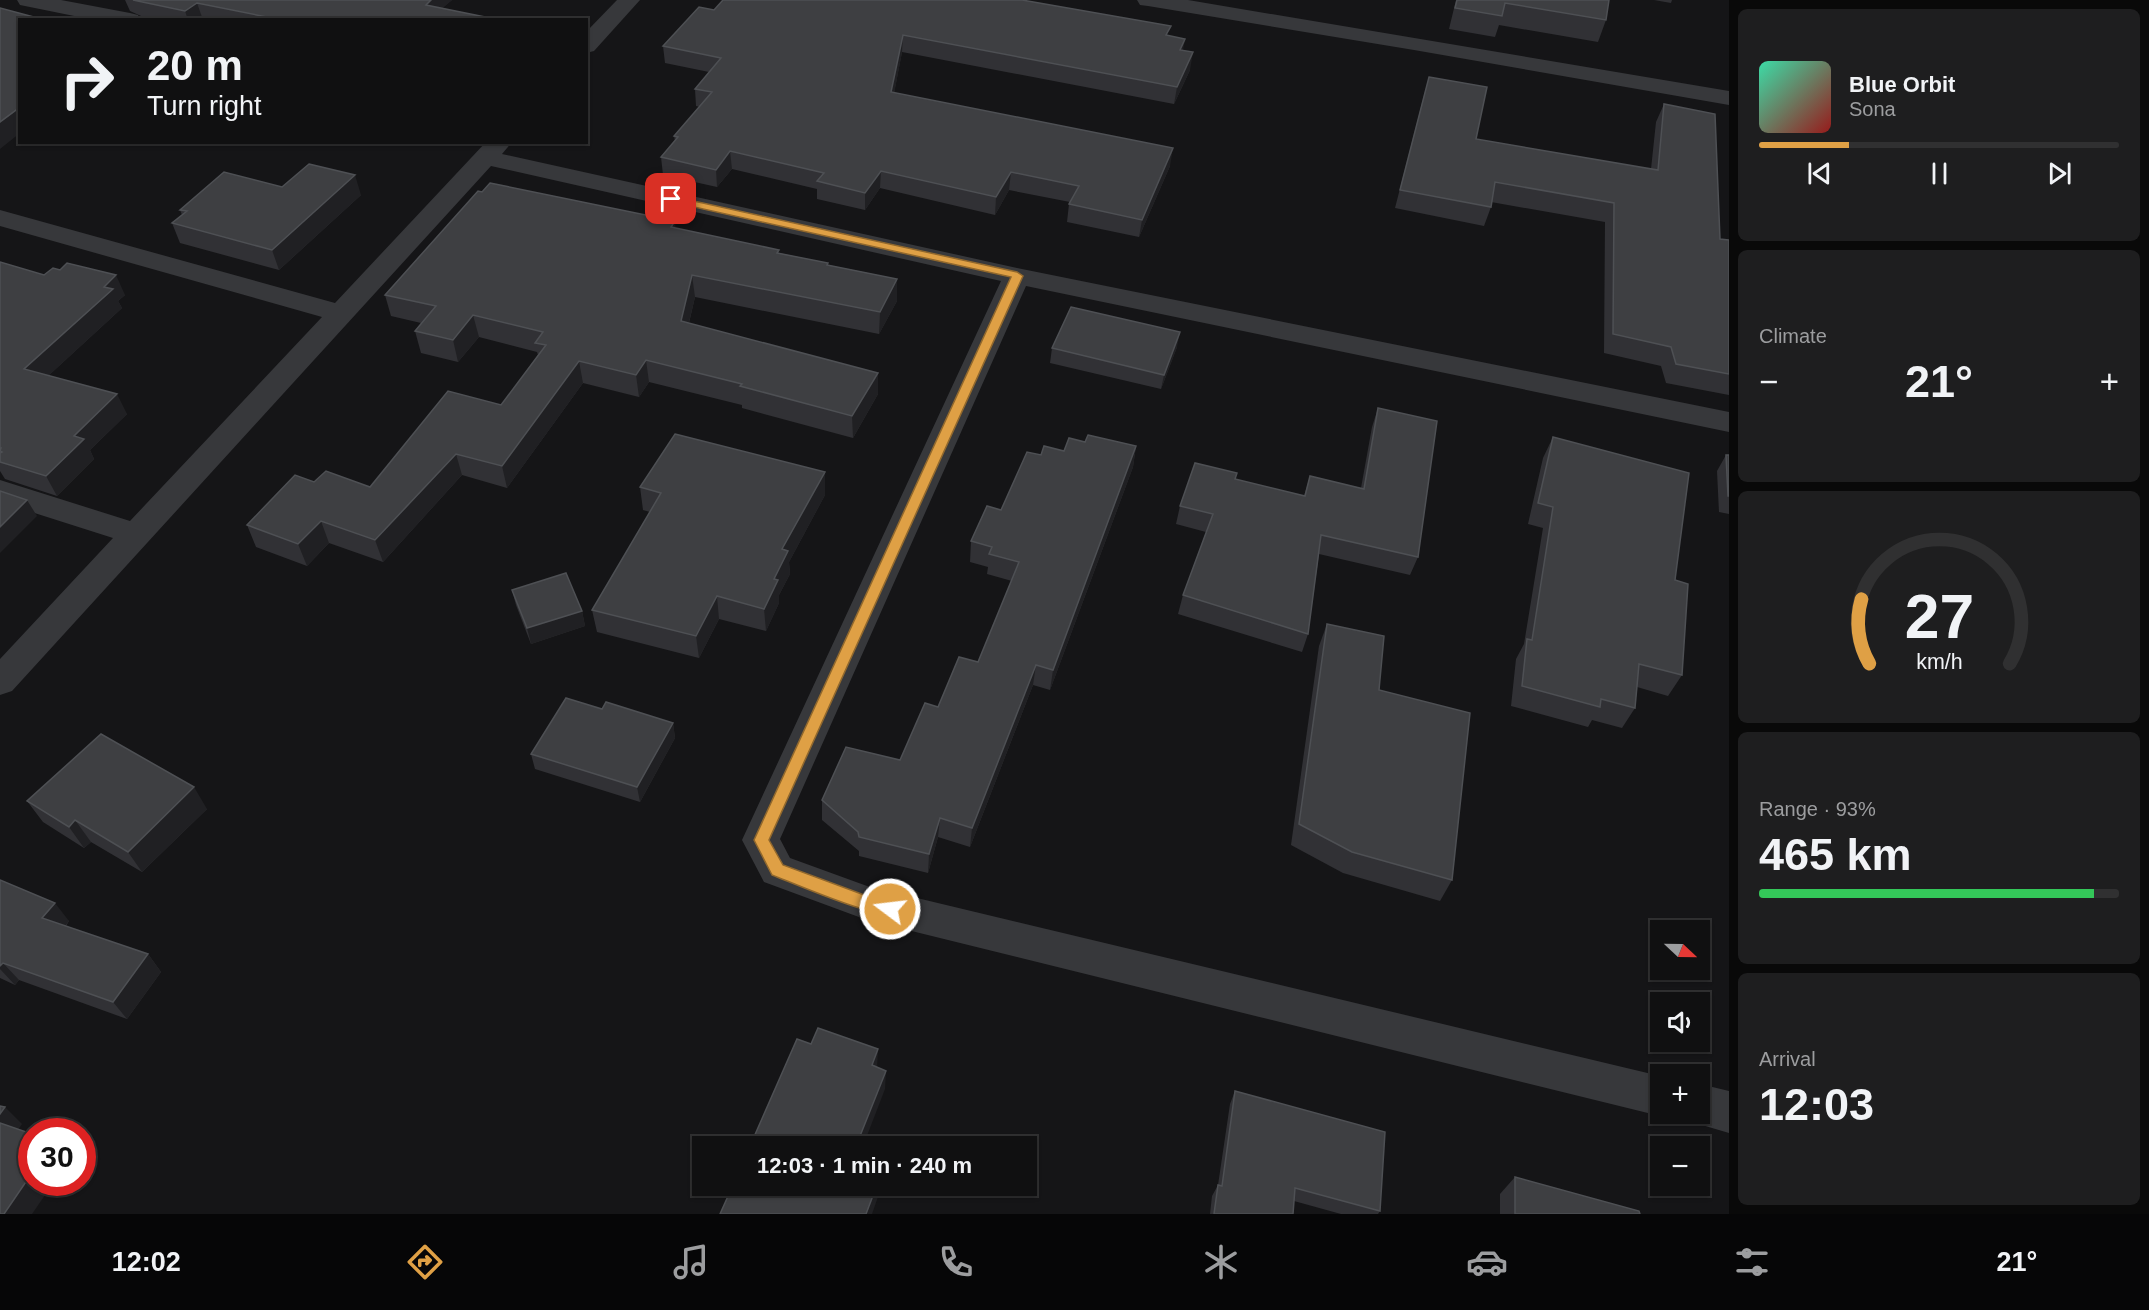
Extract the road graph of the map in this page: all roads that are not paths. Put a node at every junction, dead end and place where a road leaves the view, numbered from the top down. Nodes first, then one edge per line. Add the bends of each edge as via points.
1 (28, 0) edge
2 (629, 0) edge
3 (1148, 0) edge
4 (120, 18) edge
5 (588, 44) edge
6 (1729, 98) edge
7 (493, 150) edge
8 (0, 218) edge
9 (1017, 276) junction
10 (340, 313) junction
11 (1729, 422) edge
12 (0, 491) edge
13 (136, 534) junction
14 (0, 681) edge
15 (1650, 1094) edge
16 (1710, 1107) edge
17 (1729, 1112) edge

1 - 4 street
2 - 5 street
3 - 6 street
7 - 9 street
7 - 10 street
8 - 10 street
9 - 11 street
9 - 15 street via 761,840 777,870 867,903
10 - 13 street
12 - 13 street
13 - 14 street
16 - 17 street

